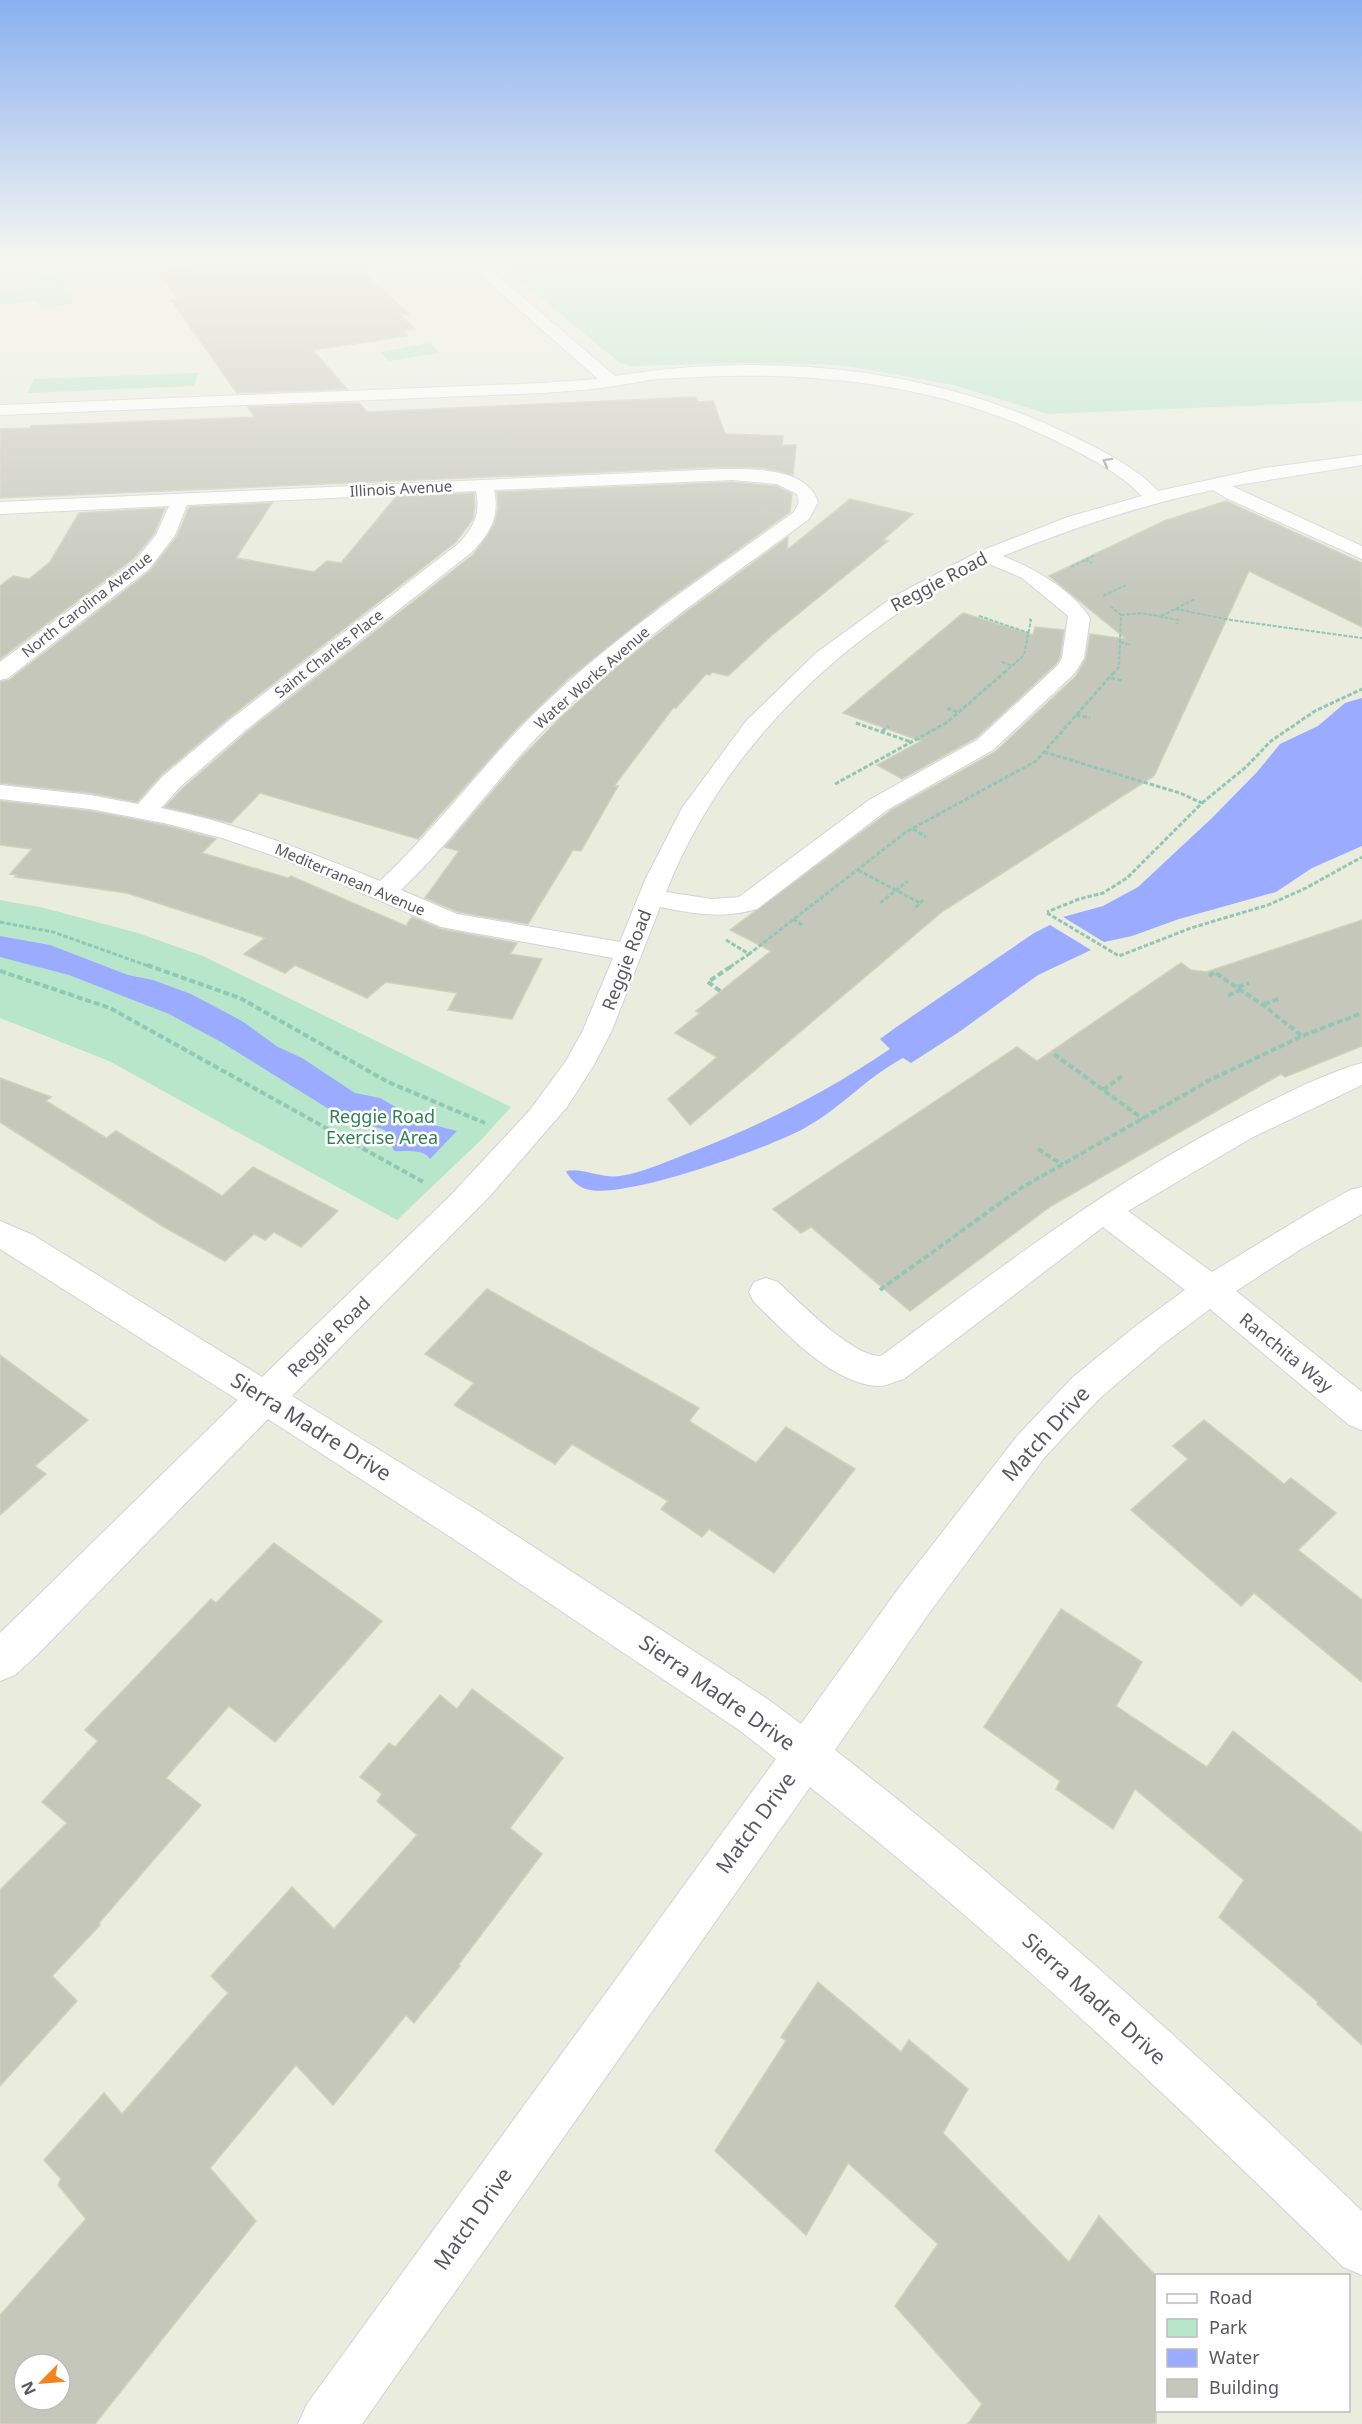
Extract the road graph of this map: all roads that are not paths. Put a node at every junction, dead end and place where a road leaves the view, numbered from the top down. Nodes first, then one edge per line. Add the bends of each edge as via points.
1 (601, 372) edge
2 (612, 382) junction
3 (0, 410) edge
4 (1362, 460) edge
5 (1216, 484) junction
6 (484, 485) junction
7 (800, 487) joint
8 (1153, 497) junction
9 (180, 499) junction
10 (0, 507) edge
11 (1362, 553) edge
12 (987, 556) junction
13 (0, 673) edge
14 (0, 792) edge
15 (144, 812) junction
16 (384, 892) junction
17 (652, 897) junction
18 (630, 952) junction
19 (1362, 1073) edge
20 (1362, 1198) edge
21 (1105, 1211) junction
22 (0, 1234) edge
23 (1212, 1291) junction
24 (766, 1292) dead end
25 (265, 1399) junction
26 (1362, 1414) edge
27 (0, 1660) edge
28 (806, 1756) junction
29 (1362, 2248) edge
30 (327, 2424) edge

1 - 2 street
2 - 3 street
2 - 8 street via 797,382 866,388 922,399 958,407 1014,429 1114,484
4 - 5 street, Reggie Road
5 - 8 street, Reggie Road
5 - 11 street
6 - 7 street, Illinois Avenue via 750,474 770,476
6 - 9 street, Illinois Avenue
6 - 15 street, Saint Charles Place via 488,519 465,548 239,724 171,782
7 - 16 street, Water Works Avenue via 809,499 802,515 649,628 551,711 510,752 408,871
8 - 12 street, Reggie Road via 1055,528
9 - 10 street, Illinois Avenue
9 - 13 street, North Carolina Avenue via 168,535 142,565
12 - 17 street, Reggie Road via 878,615 839,643 770,707 693,809
12 - 17 street via 1029,574 1076,612 1080,618 1066,669 985,745 878,805 748,903 721,909
14 - 15 street, Mediterranean Avenue
15 - 16 street, Mediterranean Avenue via 231,833
16 - 18 street, Mediterranean Avenue via 452,921
17 - 18 street, Reggie Road
18 - 25 street, Reggie Road via 587,1054 558,1097 454,1213
19 - 21 street via 1186,1158
20 - 23 street, Match Drive via 1314,1224
21 - 23 street, Ranchita Way
21 - 24 street via 891,1368 876,1371 853,1363 822,1344
22 - 25 street, Sierra Madre Drive
23 - 26 street, Ranchita Way
23 - 28 street, Match Drive via 1085,1389 1030,1449 859,1674
25 - 27 street, Reggie Road
25 - 28 street, Sierra Madre Drive via 635,1635 754,1715
28 - 29 street, Sierra Madre Drive via 915,1841 1115,2016
28 - 30 street, Match Drive

